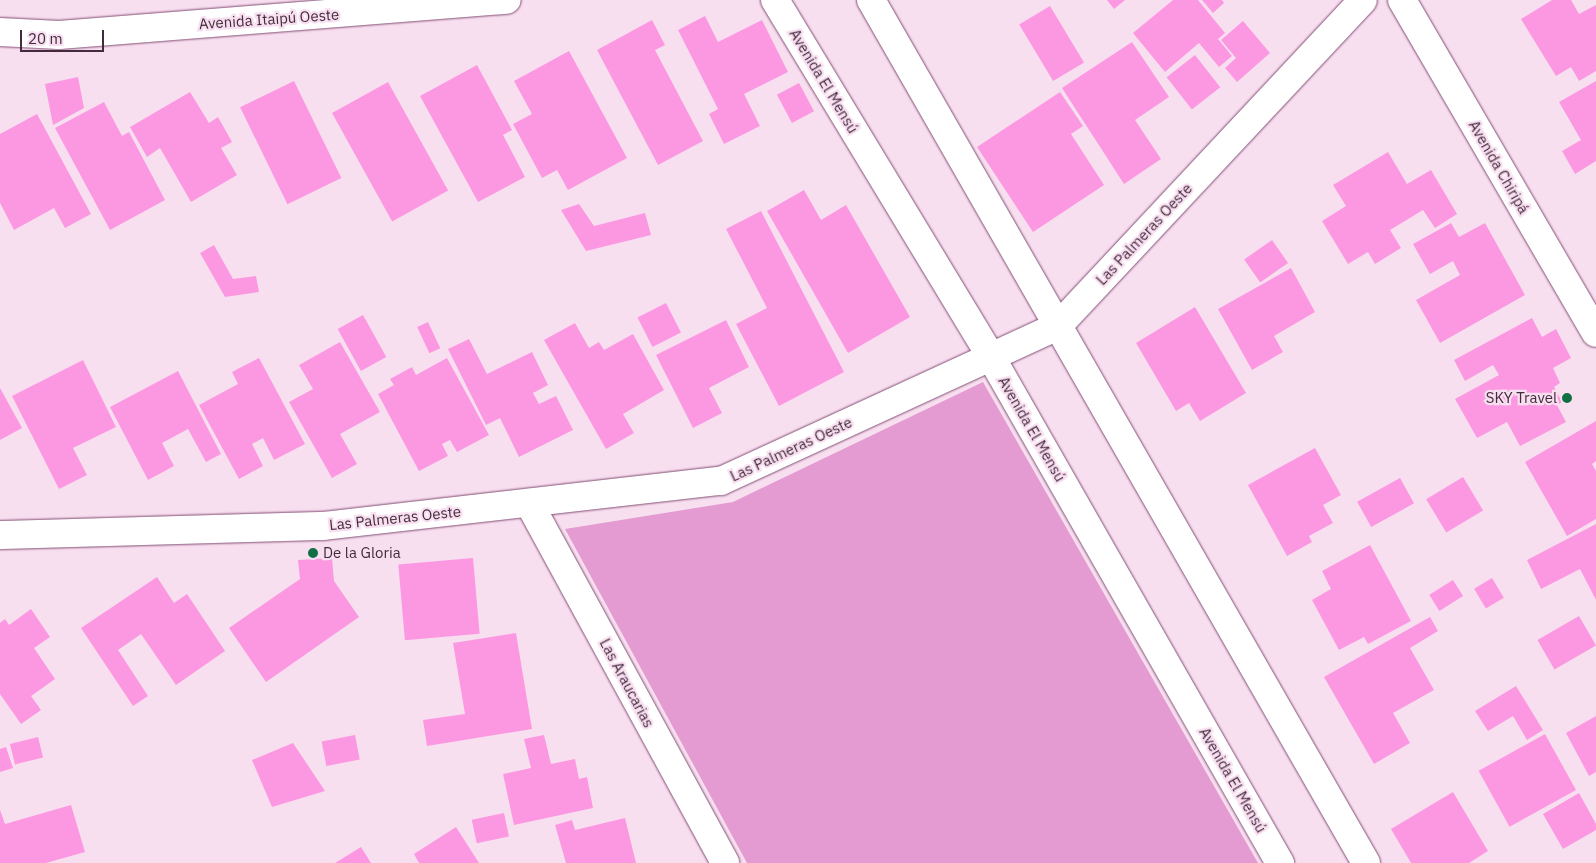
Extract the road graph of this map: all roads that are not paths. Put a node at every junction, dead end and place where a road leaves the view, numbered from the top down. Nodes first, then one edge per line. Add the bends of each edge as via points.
1 (507, 0) edge
2 (775, 0) edge
3 (871, 0) edge
4 (1364, 0) edge
5 (1402, 0) edge
6 (0, 32) edge
7 (1058, 326) junction
8 (1596, 333) edge
9 (991, 357) junction
10 (529, 503) junction
11 (0, 535) edge
12 (725, 863) edge
13 (1280, 863) edge
14 (1366, 863) edge

1 - 6 street, Avenida Itaipú Oeste via 59,35
2 - 9 street, Avenida El Mensú
3 - 7 street
4 - 7 street, Las Palmeras Oeste
5 - 8 street, Avenida Chiripá
7 - 9 street, Las Palmeras Oeste
7 - 14 street
9 - 10 street, Las Palmeras Oeste via 721,481
9 - 13 street, Avenida El Mensú
10 - 11 street, Las Palmeras Oeste via 323,526
10 - 12 street, Las Araucarias

